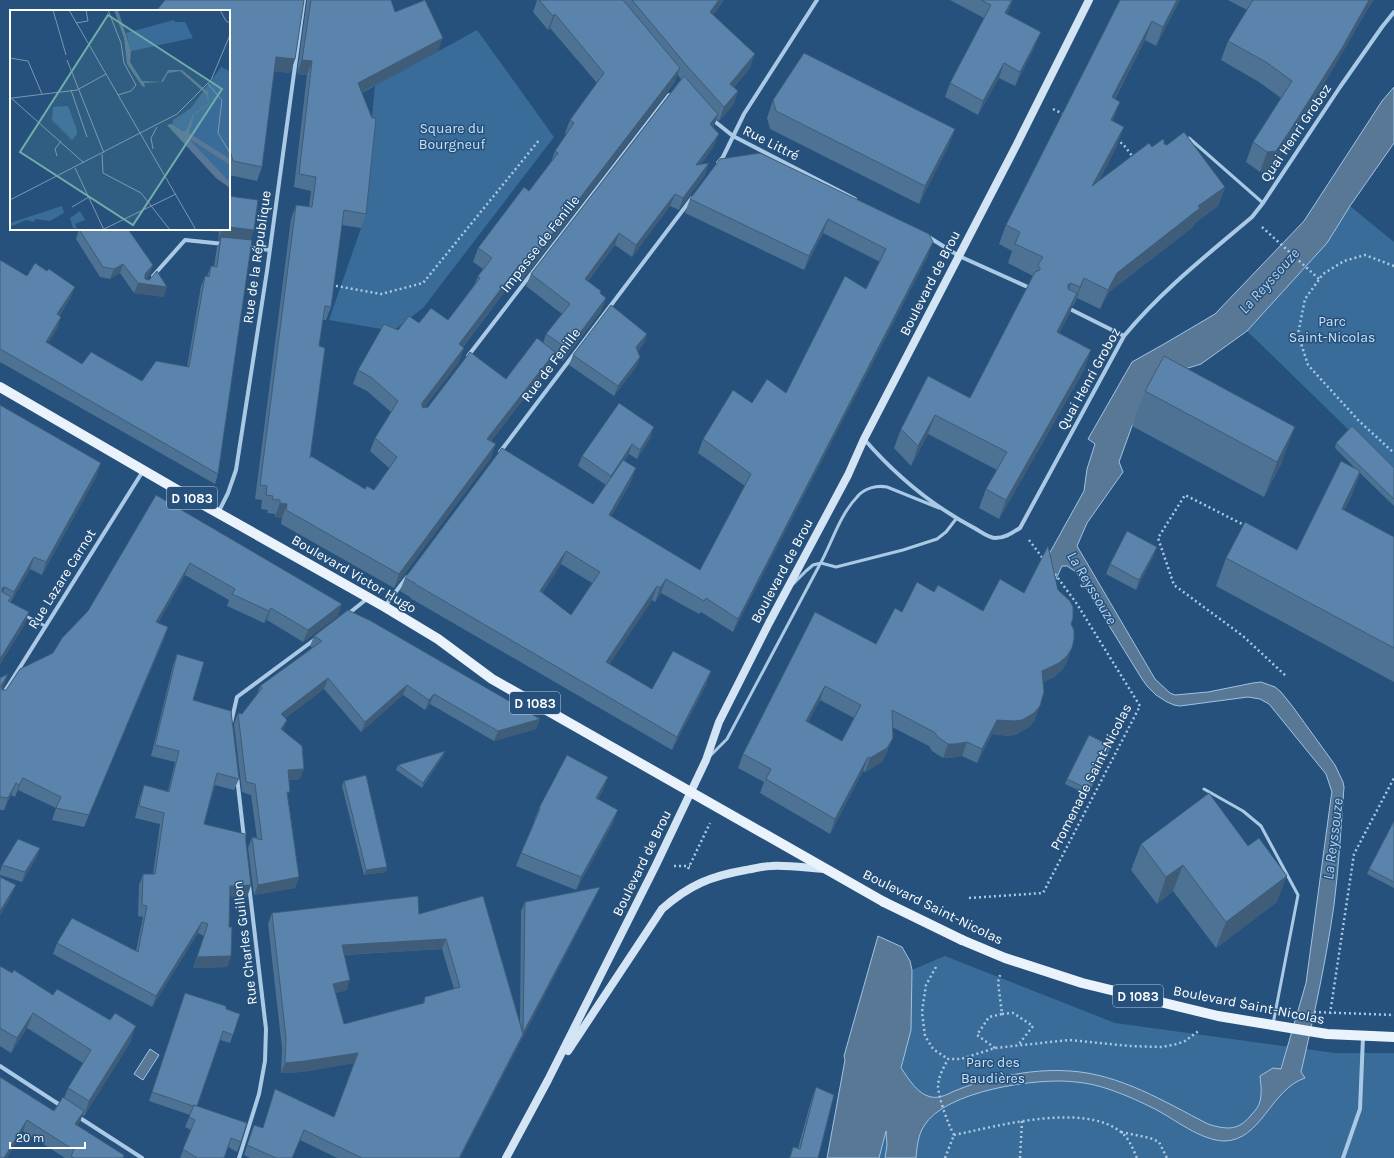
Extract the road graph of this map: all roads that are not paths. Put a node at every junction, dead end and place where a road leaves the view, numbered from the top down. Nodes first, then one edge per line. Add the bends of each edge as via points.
1 (304, 0) edge
2 (817, 0) edge
3 (1089, 0) edge
4 (1394, 12) edge
5 (674, 88) edge
6 (708, 114) edge
7 (733, 136) junction
8 (1183, 142) edge
9 (713, 170) edge
10 (694, 195) edge
11 (857, 200) edge
12 (1263, 203) junction
13 (925, 235) edge
14 (231, 245) edge
15 (239, 246) edge
16 (270, 250) junction
17 (959, 256) junction
18 (150, 280) edge
19 (1030, 288) edge
20 (1064, 306) edge
21 (1124, 336) junction
22 (463, 363) edge
23 (0, 387) edge
24 (864, 439) junction
25 (498, 455) edge
26 (144, 470) junction
27 (943, 510) junction
28 (218, 513) junction
29 (956, 519) junction
30 (821, 563) junction
31 (408, 575) edge
32 (786, 592) junction
33 (369, 598) junction
34 (385, 607) junction
35 (21, 613) edge
36 (344, 617) edge
37 (45, 626) junction
38 (320, 635) edge
39 (0, 699) edge
40 (231, 729) edge
41 (706, 760) junction
42 (236, 769) edge
43 (1204, 789) dead end
44 (691, 792) junction
45 (244, 840) edge
46 (827, 869) junction
47 (249, 879) edge
48 (1273, 1026) junction
49 (1363, 1037) junction
50 (1394, 1037) edge
51 (0, 1066) edge
52 (548, 1080) junction
53 (65, 1108) edge
54 (71, 1112) edge
55 (142, 1158) edge
56 (239, 1158) edge
57 (506, 1158) edge
58 (1344, 1158) edge

1 - 16 street, Rue de la République
2 - 7 street via 744,114
3 - 17 main road, Boulevard de Brou
4 - 12 street, Quai Henri Groboz via 1340,87
5 - 22 street, Impasse de Fenille
6 - 7 street, Rue Littré
7 - 9 street via 723,157
7 - 11 street, Rue Littré
8 - 12 lane via 1189,138
10 - 25 street, Rue de Fenille
12 - 21 street, Quai Henri Groboz via 1252,217 1142,314
13 - 17 street
14 - 18 street via 185,240
15 - 16 street
16 - 28 street, Rue de la République via 236,470
17 - 19 street
17 - 24 main road, Boulevard de Brou
20 - 21 street
21 - 29 street, Quai Henri Groboz via 1020,528 1005,537 993,539
23 - 26 main road, Boulevard Victor Hugo / D 1083
24 - 27 street, Quai Henri Groboz via 902,480
24 - 32 main road, Boulevard de Brou via 848,475
26 - 28 main road, Boulevard Victor Hugo / D 1083
26 - 37 street, Rue Lazare Carnot
27 - 29 street, Quai Henri Groboz
27 - 30 lane via 887,487 872,487 858,495 846,510
28 - 33 main road, Boulevard Victor Hugo / D 1083
29 - 30 lane via 938,538 903,550 836,567
30 - 32 lane via 806,571
30 - 41 lane via 727,739
31 - 34 street
32 - 41 main road, Boulevard de Brou via 719,722
33 - 34 main road, Boulevard Victor Hugo / D 1083
33 - 36 street
34 - 44 main road, Boulevard Victor Hugo / D 1083 via 438,639 492,679
35 - 37 lane
37 - 39 street, Rue Lazare Carnot
38 - 40 street via 237,697 230,722
41 - 44 main road, Boulevard de Brou
42 - 45 street
43 - 48 lane via 1243,811 1261,826 1298,896
44 - 46 main road, Boulevard Saint-Nicolas / D 1083
44 - 52 main road, Boulevard de Brou
46 - 48 main road, Boulevard Saint-Nicolas / D 1083, bridge via 884,902 1005,958 1082,983 1218,1016
46 - 52 main road via 770,866 712,877 677,896 662,910
47 - 56 street, Rue Charles Guillon via 266,1029 265,1061 259,1094
48 - 49 main road, Boulevard Saint-Nicolas / D 1083
49 - 50 main road, Boulevard Saint-Nicolas / D 1083
49 - 58 street via 1360,1109
51 - 53 street
52 - 57 main road, Boulevard de Brou
54 - 55 street

